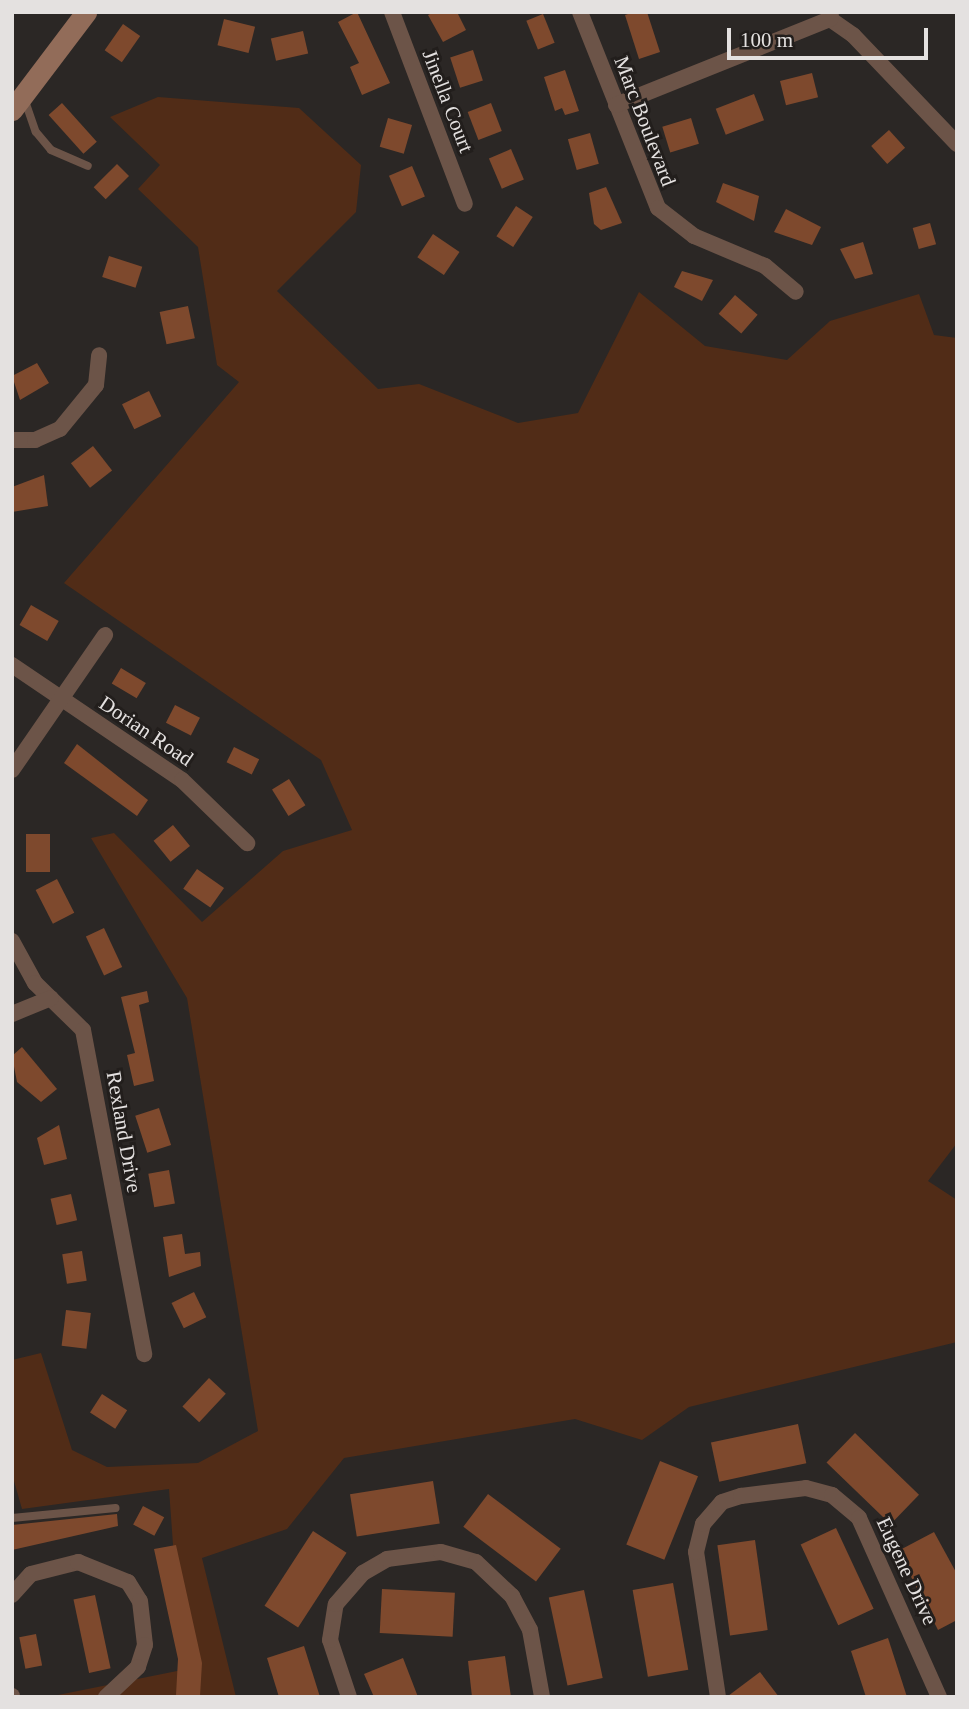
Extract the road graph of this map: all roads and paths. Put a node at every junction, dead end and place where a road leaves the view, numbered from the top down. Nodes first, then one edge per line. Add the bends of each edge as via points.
1 (86, 12) edge
2 (392, 12) edge
3 (580, 12) edge
4 (831, 16) edge
5 (18, 103) edge
6 (616, 105) junction
7 (957, 144) edge
8 (88, 166) dead end
9 (465, 204) dead end
10 (796, 292) dead end
11 (99, 355) dead end
12 (12, 440) edge
13 (105, 635) dead end
14 (12, 665) edge
15 (61, 698) junction
16 (12, 770) edge
17 (247, 843) dead end
18 (12, 942) edge
19 (51, 998) junction
20 (12, 1014) edge
21 (144, 1354) dead end
22 (116, 1508) dead end
23 (12, 1518) edge
24 (12, 1595) edge
25 (106, 1697) edge
26 (348, 1697) edge
27 (542, 1697) edge
28 (718, 1697) edge
29 (939, 1697) edge

1 - 5 street
2 - 9 street, Jinella Court
3 - 6 street, Marc Boulevard
4 - 6 street
4 - 7 street
5 - 8 lane via 51,150
6 - 10 street, Marc Boulevard via 658,208 694,236 765,266
11 - 12 street via 96,385 60,429 35,440
13 - 15 street
14 - 15 street, Dorian Road
15 - 16 street
15 - 17 street, Dorian Road via 182,780
18 - 19 street, Rexland Drive
19 - 20 street
19 - 21 street, Rexland Drive via 83,1030
22 - 23 lane
24 - 25 street via 31,1574 78,1562 128,1582 140,1601 145,1645 138,1667
26 - 27 street via 330,1640 337,1605 363,1573 423,1552 468,1558 512,1596 530,1630
28 - 29 street, Eugene Drive via 696,1552 703,1524 732,1499 806,1488 832,1495 859,1518

